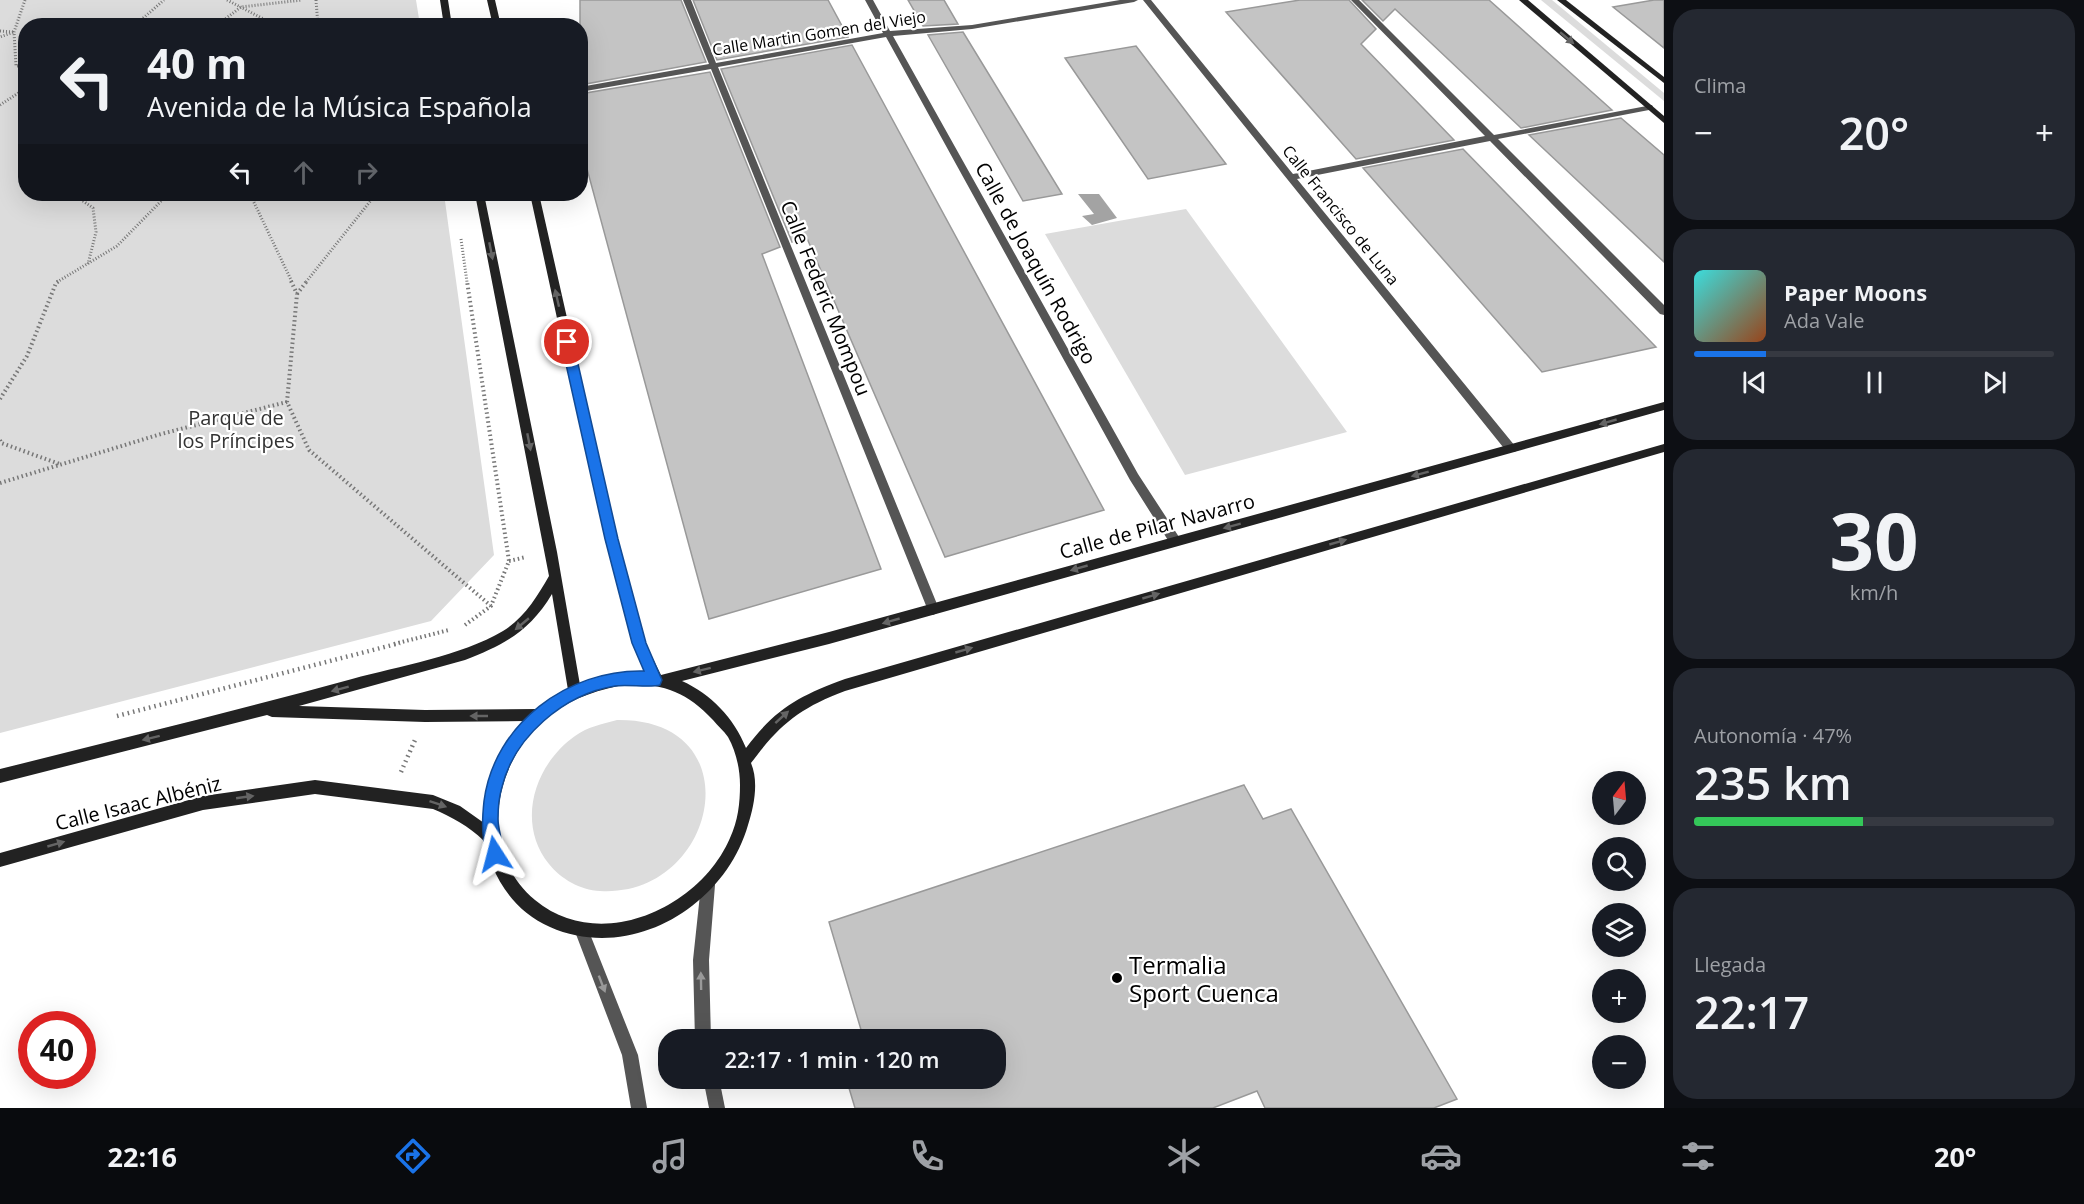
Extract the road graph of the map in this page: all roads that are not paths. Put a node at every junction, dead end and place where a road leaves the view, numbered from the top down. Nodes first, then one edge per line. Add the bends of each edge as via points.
1 (444, 0) edge
2 (491, 0) edge
3 (687, 0) edge
4 (869, 0) edge
5 (1134, 0) edge
6 (1148, 0) edge
7 (1354, 0) edge
8 (1522, 0) edge
9 (1561, 0) edge
10 (447, 18) edge
11 (494, 18) edge
12 (889, 34) junction
13 (714, 65) junction
14 (1664, 81) edge
15 (588, 89) edge
16 (1649, 107) junction
17 (1664, 120) edge
18 (1491, 140) junction
19 (1291, 177) junction
20 (480, 201) edge
21 (536, 201) edge
22 (1664, 311) edge
23 (1664, 406) edge
24 (1664, 448) edge
25 (1511, 449) junction
26 (1175, 541) junction
27 (555, 577) junction
28 (933, 609) junction
29 (657, 680) junction
30 (575, 691) junction
31 (257, 711) junction
32 (538, 716) junction
33 (744, 761) junction
34 (0, 776) edge
35 (491, 837) junction
36 (0, 860) edge
37 (708, 885) junction
38 (581, 929) junction
39 (703, 1029) edge
40 (713, 1089) edge
41 (639, 1108) edge
42 (717, 1108) edge

1 - 10 street
2 - 11 street
3 - 13 street, Calle Federic Mompou
4 - 12 street, Calle de Joaquín Rodrigo
5 - 12 street, Calle Martin Gomen del Viejo via 972,27
6 - 19 street, Calle Francisco de Luna
7 - 18 street
8 -> 16 street
9 - 14 street
12 - 13 street, Calle Martin Gomen del Viejo
12 - 26 street, Calle de Joaquín Rodrigo via 1134,477
13 - 15 street, Calle Martin Gomen del Viejo
13 - 28 street, Calle Federic Mompou
16 - 17 street
16 - 18 street
18 - 19 street
18 - 22 street
19 - 25 street, Calle Francisco de Luna
20 -> 27 street
29 -> 21 street via 639,643 612,539
23 -> 25 street, Calle de Pilar Navarro
33 -> 24 street via 768,730 798,704 845,685
25 -> 26 street, Calle de Pilar Navarro
26 -> 28 street, Calle de Pilar Navarro
27 - 30 street
27 -> 31 street via 536,611 507,636 489,645
28 -> 29 street, Calle de Pilar Navarro
29 - 30 street via 615,679
29 - 33 street via 689,691 713,708 732,732
30 - 32 street
32 -> 31 street
31 -> 34 street
32 - 35 street via 516,741 499,771 491,804
33 - 37 street via 747,792 743,825 730,856
36 -> 35 street, Calle Isaac Albéniz via 203,803 315,788 433,802 455,811
35 - 38 street via 501,869 520,897 547,918
37 - 38 street via 681,908 649,924 615,931
39 -> 37 street via 701,960
38 -> 41 street via 630,1055
40 - 42 street

